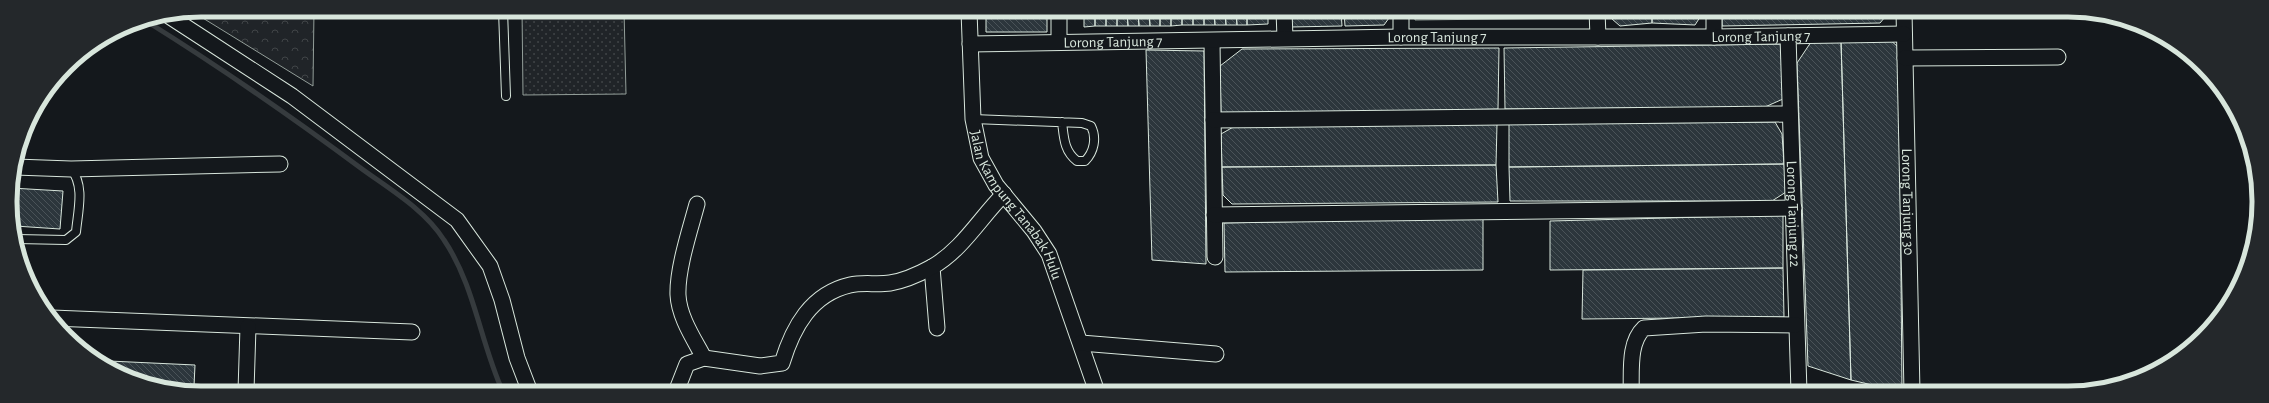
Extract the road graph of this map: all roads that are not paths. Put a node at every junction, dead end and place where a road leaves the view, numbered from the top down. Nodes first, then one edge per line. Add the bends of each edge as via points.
1 (503, 17) edge
2 (969, 17) edge
3 (1059, 17) edge
4 (1284, 17) edge
5 (1401, 17) edge
6 (1597, 17) edge
7 (1714, 17) edge
8 (1904, 17) edge
9 (174, 19) edge
10 (1904, 34) junction
11 (1788, 36) junction
12 (1401, 37) junction
13 (1598, 37) junction
14 (1714, 37) junction
15 (1285, 38) junction
16 (1212, 41) junction
17 (1059, 42) junction
18 (970, 44) junction
19 (1905, 58) junction
20 (2058, 58) dead end
21 (506, 96) dead end
22 (1790, 114) junction
23 (973, 119) junction
24 (1213, 120) junction
25 (1062, 122) junction
26 (280, 164) dead end
27 (21, 168) edge
28 (71, 169) junction
29 (1004, 194) junction
30 (697, 204) dead end
31 (1794, 208) junction
32 (1214, 215) junction
33 (21, 239) edge
34 (1215, 257) dead end
35 (932, 268) junction
36 (59, 318) edge
37 (1796, 325) junction
38 (248, 327) junction
39 (937, 328) dead end
40 (412, 332) dead end
41 (1081, 343) junction
42 (1216, 354) dead end
43 (704, 358) junction
44 (246, 386) edge
45 (528, 386) edge
46 (678, 386) edge
47 (1095, 386) edge
48 (1631, 386) edge
49 (1799, 386) edge
50 (1912, 386) edge

1 - 21 lane
2 - 18 street, Jalan Kampung Tanabak Hulu
3 - 17 street
4 - 15 street
5 - 12 street
6 - 13 street
7 - 14 street
8 - 10 street, Lorong Tanjung 30
9 - 45 street via 292,96 457,220 490,266
10 - 11 street, Lorong Tanjung 7
10 - 19 street, Lorong Tanjung 30
11 - 14 street, Lorong Tanjung 7
11 - 22 street, Lorong Tanjung 22
12 - 13 street, Lorong Tanjung 7
12 - 15 street, Lorong Tanjung 7
13 - 14 street, Lorong Tanjung 7
15 - 16 street, Lorong Tanjung 7
16 - 17 street, Lorong Tanjung 7
16 - 24 street
17 - 18 street, Lorong Tanjung 7
18 - 23 street, Jalan Kampung Tanabak Hulu
19 - 20 street
19 - 50 street, Lorong Tanjung 30
22 - 24 street
22 - 31 street, Lorong Tanjung 22
23 - 25 lane
23 - 29 street, Jalan Kampung Tanabak Hulu via 981,158
24 - 32 street
25 - 25 lane via 1091,126 1094,141 1090,156 1084,161 1077,161 1065,146
26 - 28 street
27 - 28 street
28 - 33 lane via 80,186 76,232 66,240
29 - 35 street via 950,254
29 - 41 street, Jalan Kampung Tanabak Hulu via 1049,254
30 - 43 street via 684,254 678,295 682,316
31 - 32 street
31 - 37 street, Lorong Tanjung 22
32 - 34 street
35 - 39 street
35 - 43 street via 890,283 851,285 833,291 802,316 782,363 760,366
36 - 38 street
37 - 48 street via 1706,324 1644,328 1632,355
37 - 49 street, Lorong Tanjung 22
38 - 40 street
38 - 44 street
41 - 42 street
41 - 47 street, Jalan Kampung Tanabak Hulu
43 - 46 street via 687,364

